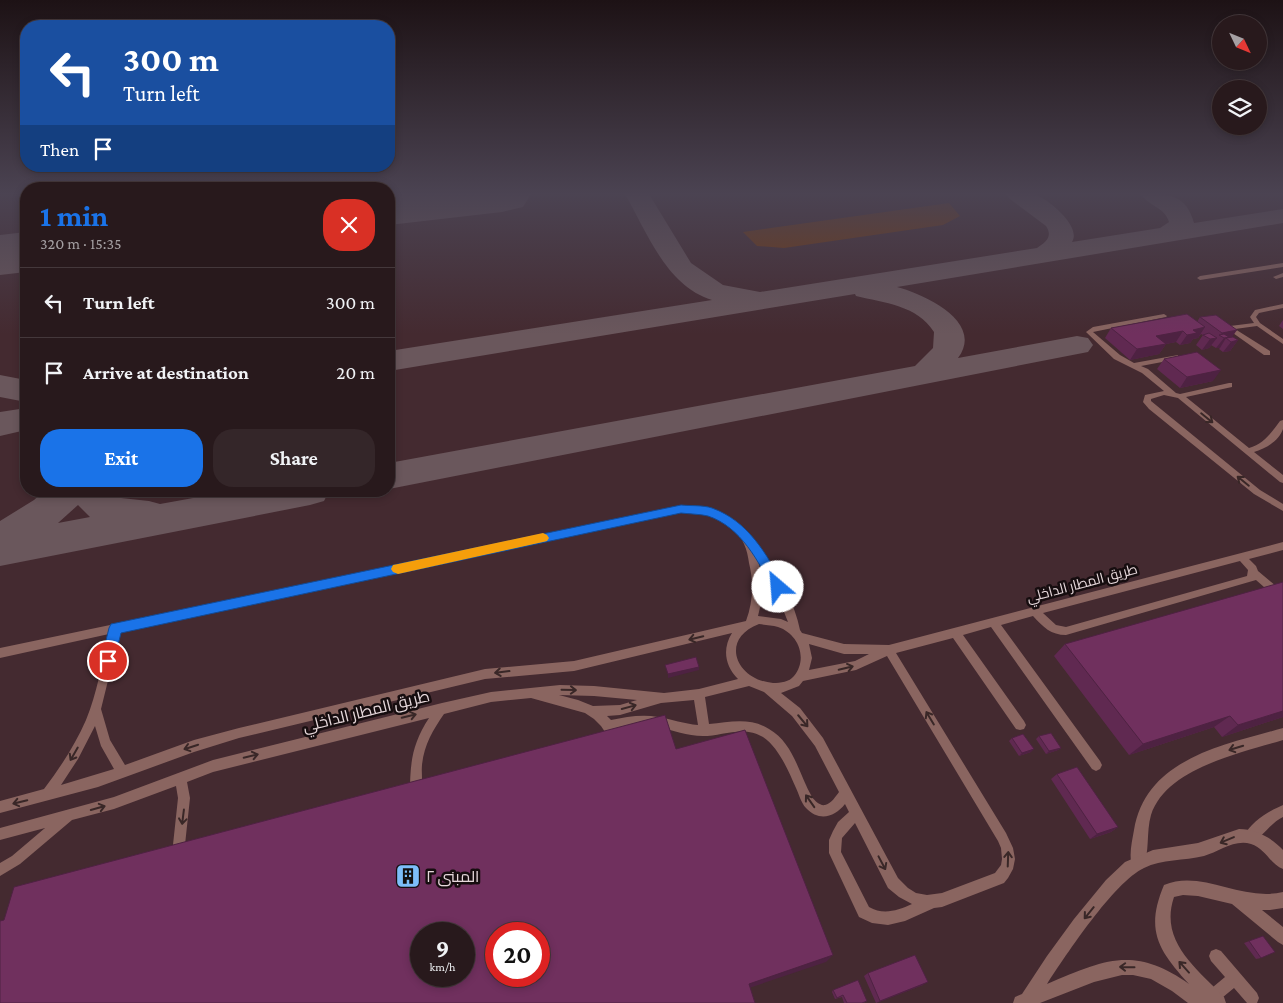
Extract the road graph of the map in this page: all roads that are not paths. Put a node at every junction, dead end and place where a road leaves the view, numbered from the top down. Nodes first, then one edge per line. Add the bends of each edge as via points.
1 (1283, 265) edge
2 (1200, 278) dead end
3 (1283, 306) edge
4 (1164, 316) edge
5 (1221, 323) edge
6 (1258, 324) junction
7 (1229, 328) junction
8 (1283, 342) edge
9 (1267, 353) dead end
10 (1181, 356) edge
11 (1134, 365) junction
12 (1229, 385) dead end
13 (1177, 395) junction
14 (1283, 423) edge
15 (1247, 451) junction
16 (1283, 480) edge
17 (1283, 508) edge
18 (749, 544) junction
19 (1283, 546) edge
20 (1241, 556) junction
21 (1254, 574) junction
22 (1283, 598) edge
23 (1035, 611) junction
24 (993, 622) junction
25 (746, 624) junction
26 (116, 628) junction
27 (955, 632) junction
28 (798, 634) junction
29 (889, 650) junction
30 (0, 653) edge
31 (800, 677) junction
32 (749, 681) junction
33 (767, 688) junction
34 (525, 692) junction
35 (699, 694) junction
36 (664, 698) junction
37 (442, 708) junction
38 (96, 710) junction
39 (594, 711) junction
40 (1020, 725) dead end
41 (609, 726) junction
42 (704, 731) junction
43 (1283, 734) edge
44 (615, 740) edge
45 (1096, 765) dead end
46 (122, 772) junction
47 (180, 778) junction
48 (416, 793) edge
49 (846, 793) junction
50 (47, 795) junction
51 (0, 807) edge
52 (1283, 811) edge
53 (856, 814) junction
54 (71, 816) junction
55 (0, 834) edge
56 (1250, 837) junction
57 (178, 857) edge
58 (1283, 862) edge
59 (1138, 863) junction
60 (0, 870) edge
61 (1234, 897) junction
62 (1283, 900) edge
63 (932, 902) junction
64 (1283, 937) edge
65 (1216, 956) dead end
66 (1235, 978) junction
67 (1252, 998) dead end
68 (1210, 1001) edge
69 (1024, 1002) edge

1 - 2 lane
3 - 6 lane via 1257,311 1253,317
4 - 11 lane via 1090,331 1117,356
5 - 7 lane
6 - 7 lane
6 - 8 lane
7 - 9 lane
10 - 11 lane
11 - 13 lane
12 - 13 lane
13 -> 15 lane
17 -> 13 lane via 1257,492 1147,402 1150,395
14 - 15 lane via 1268,444
15 - 16 lane
18 - 25 lane via 758,586 755,610
18 - 26 lane via 743,533 722,517 695,509 681,509
18 - 28 lane via 762,557
19 - 20 lane, طريق المطار الداخلي
20 - 21 lane
20 - 23 lane, طريق المطار الداخلي
21 - 22 lane
21 - 23 lane via 1250,579 1061,631 1050,627
23 - 24 lane, طريق المطار الداخلي
24 - 27 lane, طريق المطار الداخلي
24 - 45 lane
25 - 28 lane, طريق المطار الداخلي via 768,620
25 - 32 lane via 733,637 730,653 736,669
25 -> 46 lane, طريق المطار الداخلي via 574,666 506,671 464,679 216,739
26 - 30 lane
26 - 38 lane
27 - 29 lane, طريق المطار الداخلي
27 - 40 lane
28 - 29 lane, طريق المطار الداخلي via 844,649
28 - 31 lane via 808,658
31 -> 29 lane, طريق المطار الداخلي via 856,665
63 -> 29 lane via 999,878 1006,872 1009,856 1002,837
31 - 33 lane, طريق المطار الداخلي via 786,686
32 - 33 lane
32 - 35 lane, طريق المطار الداخلي
33 -> 49 lane via 808,726
34 -> 36 lane, طريق المطار الداخلي via 594,691
34 - 37 lane, طريق المطار الداخلي
34 - 39 lane
35 - 36 lane, طريق المطار الداخلي
35 - 42 lane
39 -> 36 lane via 620,710
47 -> 37 lane, طريق المطار الداخلي via 213,766
37 - 48 lane via 418,750
38 - 46 lane via 105,742
38 -> 50 lane via 76,751
39 - 41 lane
41 - 42 lane via 644,720
41 - 44 lane
49 -> 42 lane via 830,811 815,808 809,803 784,752 767,733 743,726
43 -> 59 street via 1180,771 1161,786 1146,810
46 - 50 lane, طريق المطار الداخلي
54 -> 47 lane, طريق المطار الداخلي
47 -> 57 lane via 184,798
49 - 53 lane
50 -> 51 lane, طريق المطار الداخلي
52 - 56 lane via 1270,817
53 -> 63 lane via 893,883 911,898
53 - 63 lane via 837,832 834,845 838,861 864,912 883,920
54 - 55 lane, طريق المطار الداخلي
54 - 60 lane
56 - 58 street via 1266,845
56 -> 59 street via 1232,838 1202,849
59 -> 69 street via 1123,873 1091,910
61 - 62 street via 1264,903
61 - 64 street
68 -> 61 street via 1173,953 1162,928 1161,911 1169,890 1178,887 1204,889
65 - 66 lane
66 - 67 lane
66 - 68 lane
68 -> 69 street via 1133,966 1116,967

